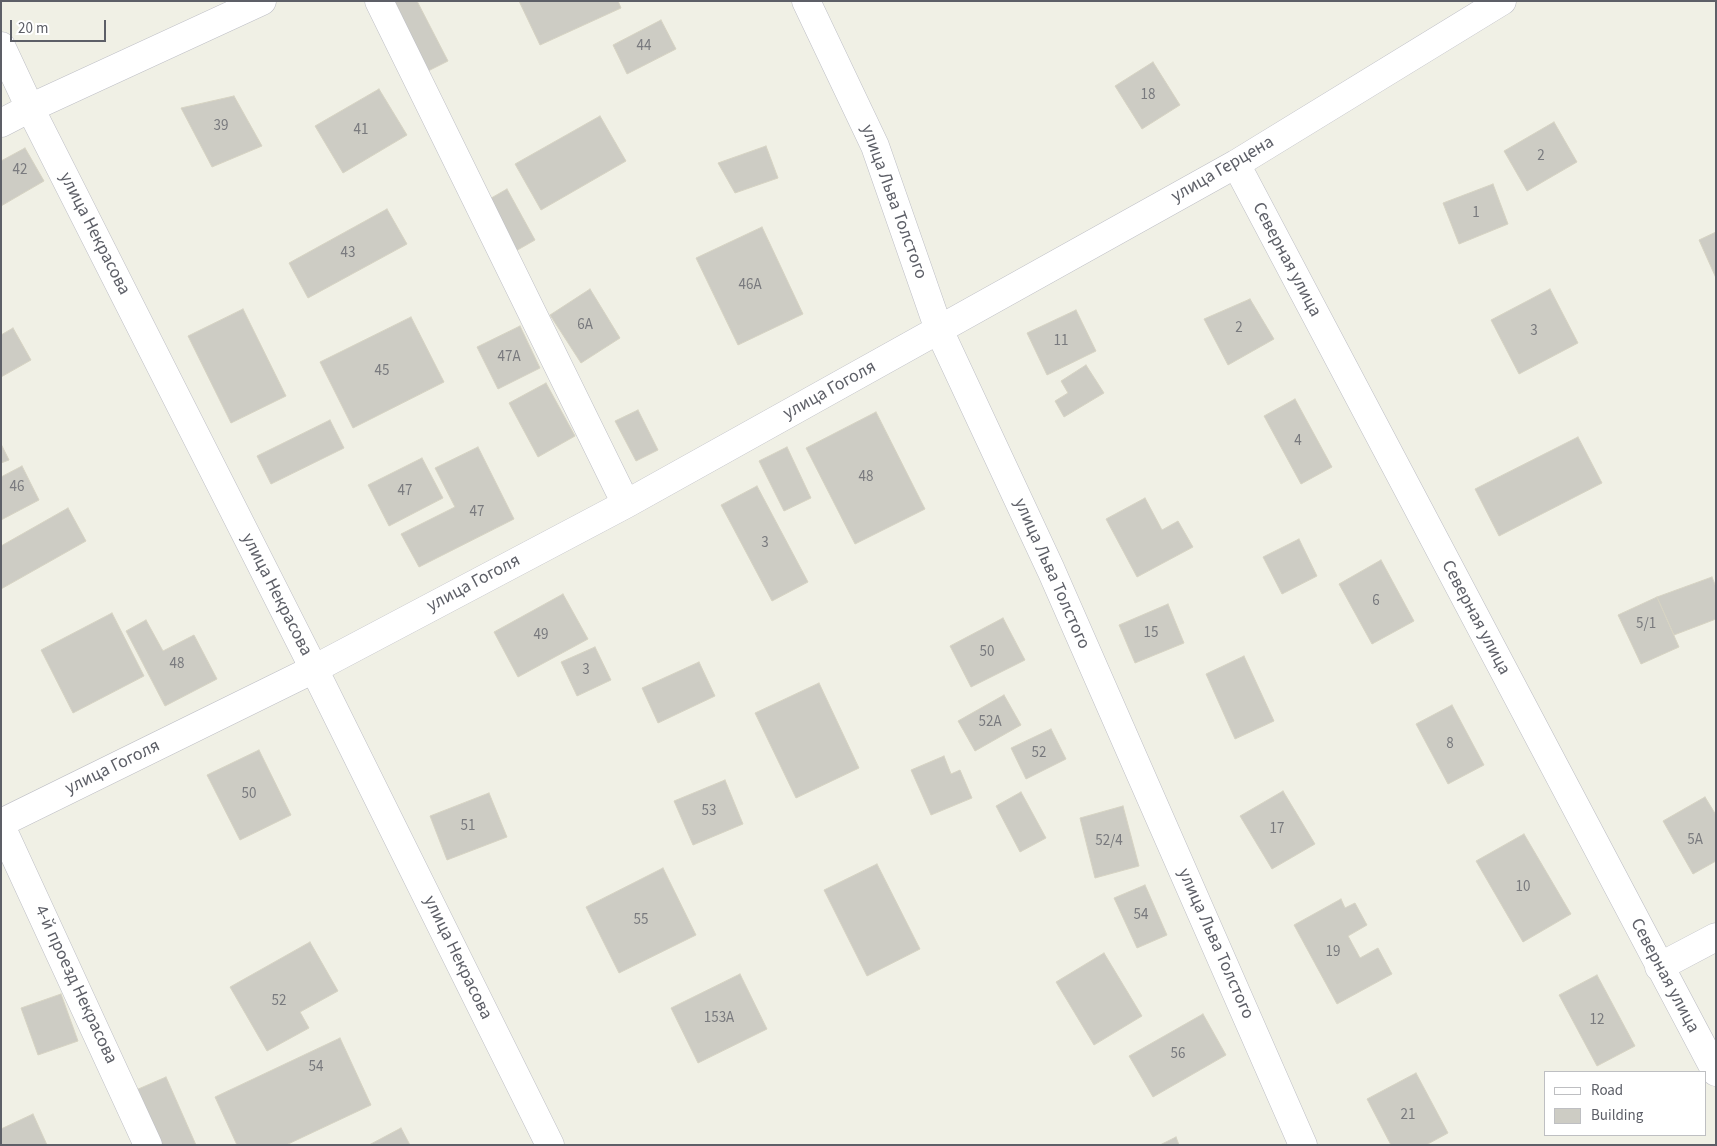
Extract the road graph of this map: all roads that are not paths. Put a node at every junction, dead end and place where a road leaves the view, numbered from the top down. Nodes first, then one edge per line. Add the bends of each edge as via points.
1 (262, 1) edge
2 (380, 1) edge
3 (1502, 1) edge
4 (810, 2) edge
5 (1, 46) edge
6 (30, 108) junction
7 (1, 123) edge
8 (1236, 164) junction
9 (939, 330) junction
10 (626, 504) junction
11 (314, 669) junction
12 (1, 825) edge
13 (1716, 937) edge
14 (1659, 967) junction
15 (1716, 1072) edge
16 (148, 1145) edge
17 (550, 1145) edge
18 (1303, 1145) edge

1 - 6 street
2 - 10 street
3 - 8 street, улица Герцена
4 - 9 street, улица Льва Толстого via 875,146
5 - 6 street, улица Некрасова
6 - 7 street
6 - 11 street, улица Некрасова
8 - 9 street, улица Герцена
8 - 14 street, Северная улица
9 - 10 street, улица Гоголя
9 - 18 street, улица Льва Толстого via 1050,570
10 - 11 street, улица Гоголя
11 - 12 street, улица Гоголя
11 - 17 street, улица Некрасова
12 - 16 street, 4-й проезд Некрасова
13 - 14 street
14 - 15 street, Северная улица

